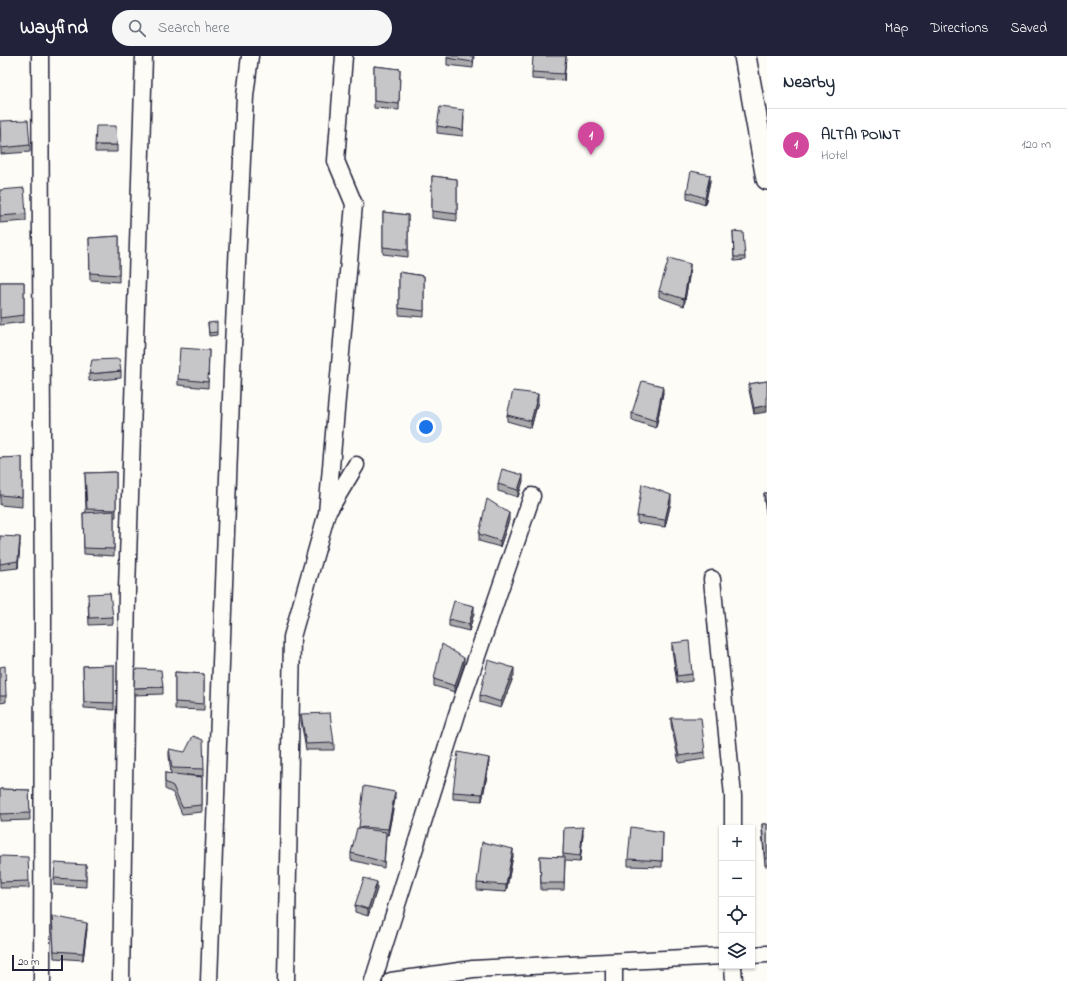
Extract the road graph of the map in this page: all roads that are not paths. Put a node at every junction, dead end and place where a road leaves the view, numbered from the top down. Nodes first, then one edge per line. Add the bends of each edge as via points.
1 (40, 56) edge
2 (144, 56) edge
3 (250, 56) edge
4 (344, 56) edge
5 (745, 56) edge
6 (765, 151) edge
7 (767, 179) edge
8 (356, 465) dead end
9 (532, 496) dead end
10 (327, 513) junction
11 (712, 579) dead end
12 (733, 825) edge
13 (767, 954) edge
14 (755, 955) edge
15 (719, 956) edge
16 (614, 962) junction
17 (733, 969) edge
18 (473, 975) edge
19 (42, 981) edge
20 (121, 981) edge
21 (209, 981) edge
22 (286, 981) edge
23 (373, 981) edge
24 (391, 981) edge
25 (614, 981) edge
26 (734, 981) edge

1 - 19 street
2 - 20 street via 127,590
3 - 21 street via 245,96 233,346
4 - 10 street via 336,161 354,204
5 - 6 street
6 - 7 street
8 - 10 street
9 - 23 street via 457,714
10 - 22 street via 292,637
11 - 12 street via 733,796
13 - 14 street
15 - 16 street
16 - 18 street
16 - 25 street
17 - 26 street
18 - 24 street

